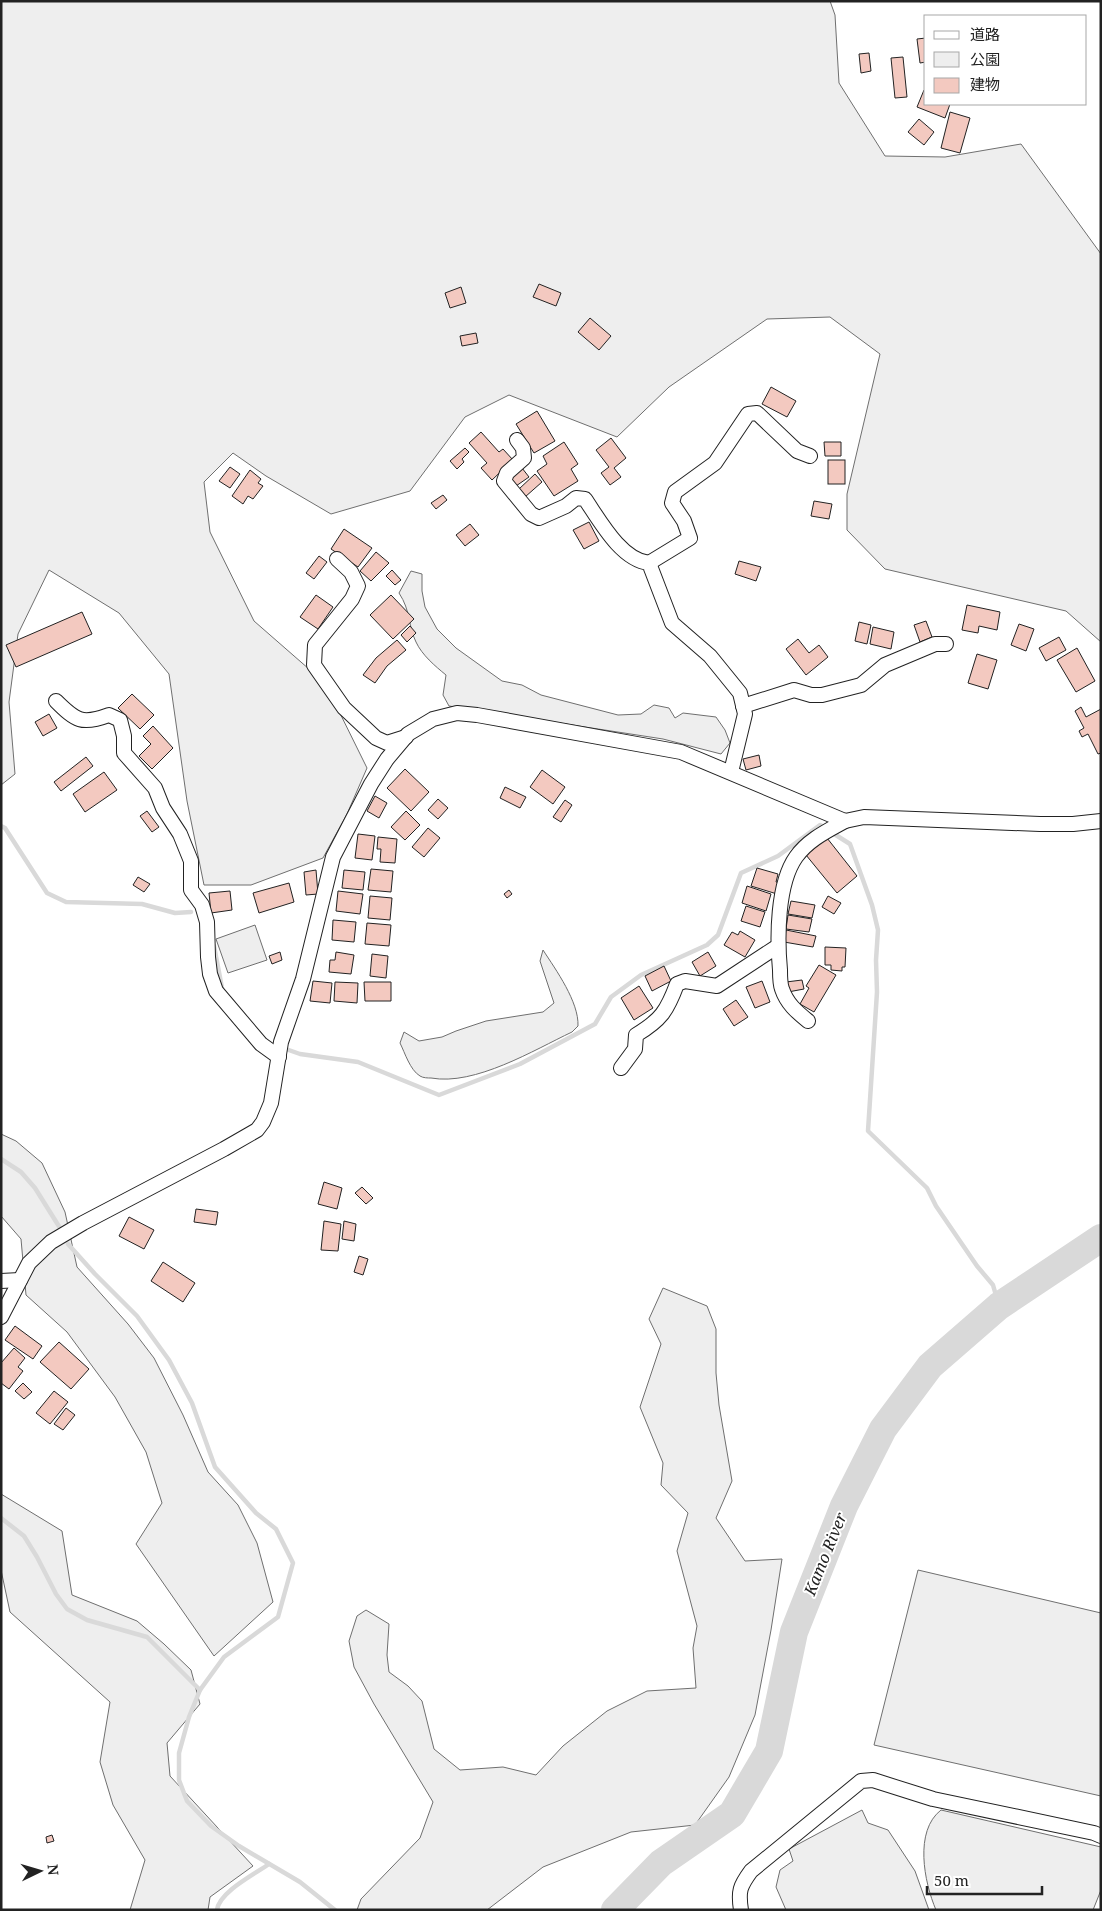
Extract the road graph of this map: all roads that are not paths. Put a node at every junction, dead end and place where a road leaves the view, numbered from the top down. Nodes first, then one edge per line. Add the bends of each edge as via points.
1 (517, 440) dead end
2 (810, 456) dead end
3 (337, 559) dead end
4 (649, 563) junction
5 (946, 644) dead end
6 (56, 701) dead end
7 (743, 706) junction
8 (406, 737) junction
9 (731, 772) junction
10 (845, 821) junction
11 (1101, 822) edge
12 (778, 946) junction
13 (808, 1021) dead end
14 (280, 1050) junction
15 (621, 1068) dead end
16 (20, 1280) junction
17 (1, 1281) edge
18 (1, 1317) edge
19 (1101, 1836) edge
20 (741, 1910) edge

1 - 4 street via 523,448 524,458 506,473 504,481 531,514 539,518 576,498 585,499 620,548
2 - 4 street via 798,451 757,413 748,414 715,463 675,492 672,503 690,538
3 - 8 street via 351,572 358,586 352,599 315,645 314,665 344,708 376,738 387,743
4 - 7 street via 672,623 710,656 740,694
5 - 7 street via 935,644 885,665 861,685 822,696 794,690
6 - 14 street via 72,717 92,721 109,715 120,720 124,753 155,788 163,808 180,834 190,861 191,890 202,904 207,922 210,974 216,991 261,1044
7 - 9 street via 746,714
8 - 9 street via 433,719 457,713 477,715 681,752
8 - 14 street via 371,784 333,857 303,980
9 - 10 street
10 - 11 street via 864,817 1040,824
10 - 12 street via 812,840 790,868 780,907
12 - 13 street via 782,988 792,1009
12 - 15 street via 717,986 677,984 668,1008 650,1027 636,1035 635,1049
14 - 16 street via 271,1103 257,1130 51,1242 29,1263
16 - 17 street
16 - 18 street
19 - 20 street via 933,1798 873,1780 861,1781 751,1871 742,1884

